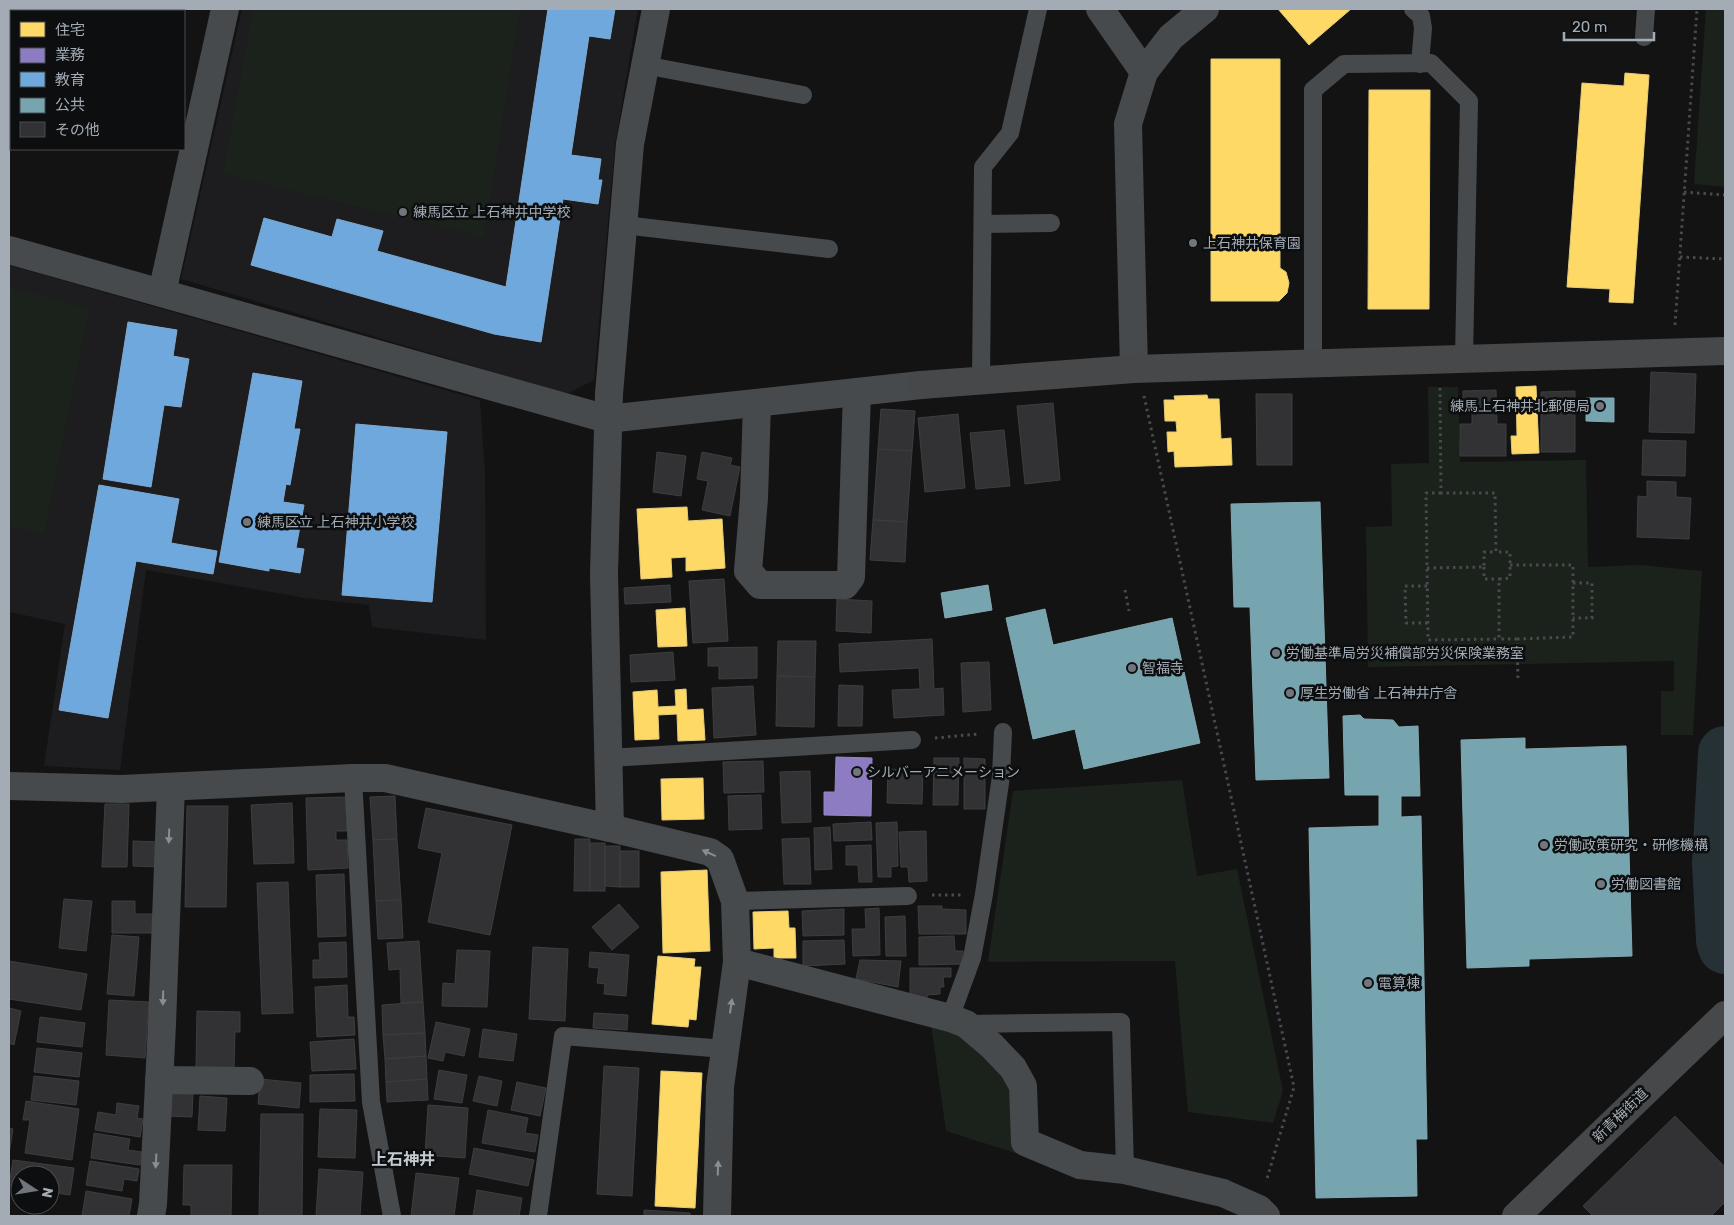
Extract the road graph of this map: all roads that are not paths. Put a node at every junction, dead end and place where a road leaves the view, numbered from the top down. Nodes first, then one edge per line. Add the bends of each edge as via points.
1 (225, 9) edge
2 (656, 9) edge
3 (1038, 9) edge
4 (1100, 9) edge
5 (1205, 9) edge
6 (1413, 9) edge
7 (1646, 9) edge
8 (1644, 37) dead end
9 (1420, 64) junction
10 (644, 65) junction
11 (1144, 72) junction
12 (803, 95) dead end
13 (1051, 223) dead end
14 (983, 224) junction
15 (624, 225) junction
16 (828, 249) dead end
17 (9, 250) edge
18 (162, 292) junction
19 (1725, 351) edge
20 (1452, 360) junction
21 (1313, 364) junction
22 (1136, 369) junction
23 (981, 382) junction
24 (858, 392) junction
25 (757, 403) junction
26 (607, 419) junction
27 (1003, 732) road end
28 (912, 740) road end
29 (609, 758) junction
30 (352, 778) junction
31 (9, 786) edge
32 (171, 787) junction
33 (610, 828) junction
34 (908, 896) road end
35 (735, 901) junction
36 (737, 962) junction
37 (1725, 1015) edge
38 (958, 1021) junction
39 (726, 1049) junction
40 (160, 1080) junction
41 (250, 1082) dead end
42 (1125, 1170) junction
43 (1262, 1213) edge
44 (152, 1216) edge
45 (392, 1216) edge
46 (538, 1216) edge
47 (717, 1216) edge
48 (1516, 1216) edge

1 - 18 street
2 - 10 street
3 - 14 lane via 1010,133 983,167
4 - 11 street
5 - 11 street via 1171,37
6 - 9 lane via 1421,16
7 - 8 lane
9 - 20 lane via 1431,63 1469,102
9 - 21 lane via 1344,64 1312,90
10 - 12 lane
10 - 15 street via 630,144
11 - 22 street via 1128,124
13 - 14 lane
14 - 23 lane
15 - 16 lane
15 - 26 street
17 - 18 street
18 - 26 street
19 - 20 street
20 - 21 street
21 - 22 street
22 - 23 street
23 - 24 street
24 - 25 street
24 - 25 street via 851,577 845,585 760,585 748,571
25 - 26 street
26 - 29 street via 604,574
27 - 38 lane via 1001,776 984,894
28 - 29 lane
29 - 33 street
30 - 32 street
30 - 33 street via 385,778
30 - 45 lane via 371,1102
31 - 32 street
32 -> 40 street
35 -> 33 street via 720,859 710,852
34 - 35 lane
35 - 36 street
36 - 38 street
39 -> 36 street
37 - 48 street, 新青梅街道
38 - 42 street via 1013,1068 1023,1086 1025,1142 1080,1165
38 - 42 lane via 1122,1022
39 - 46 lane via 563,1036
47 -> 39 street via 720,1087
40 - 41 street
40 -> 44 street
42 - 43 street via 1223,1193

